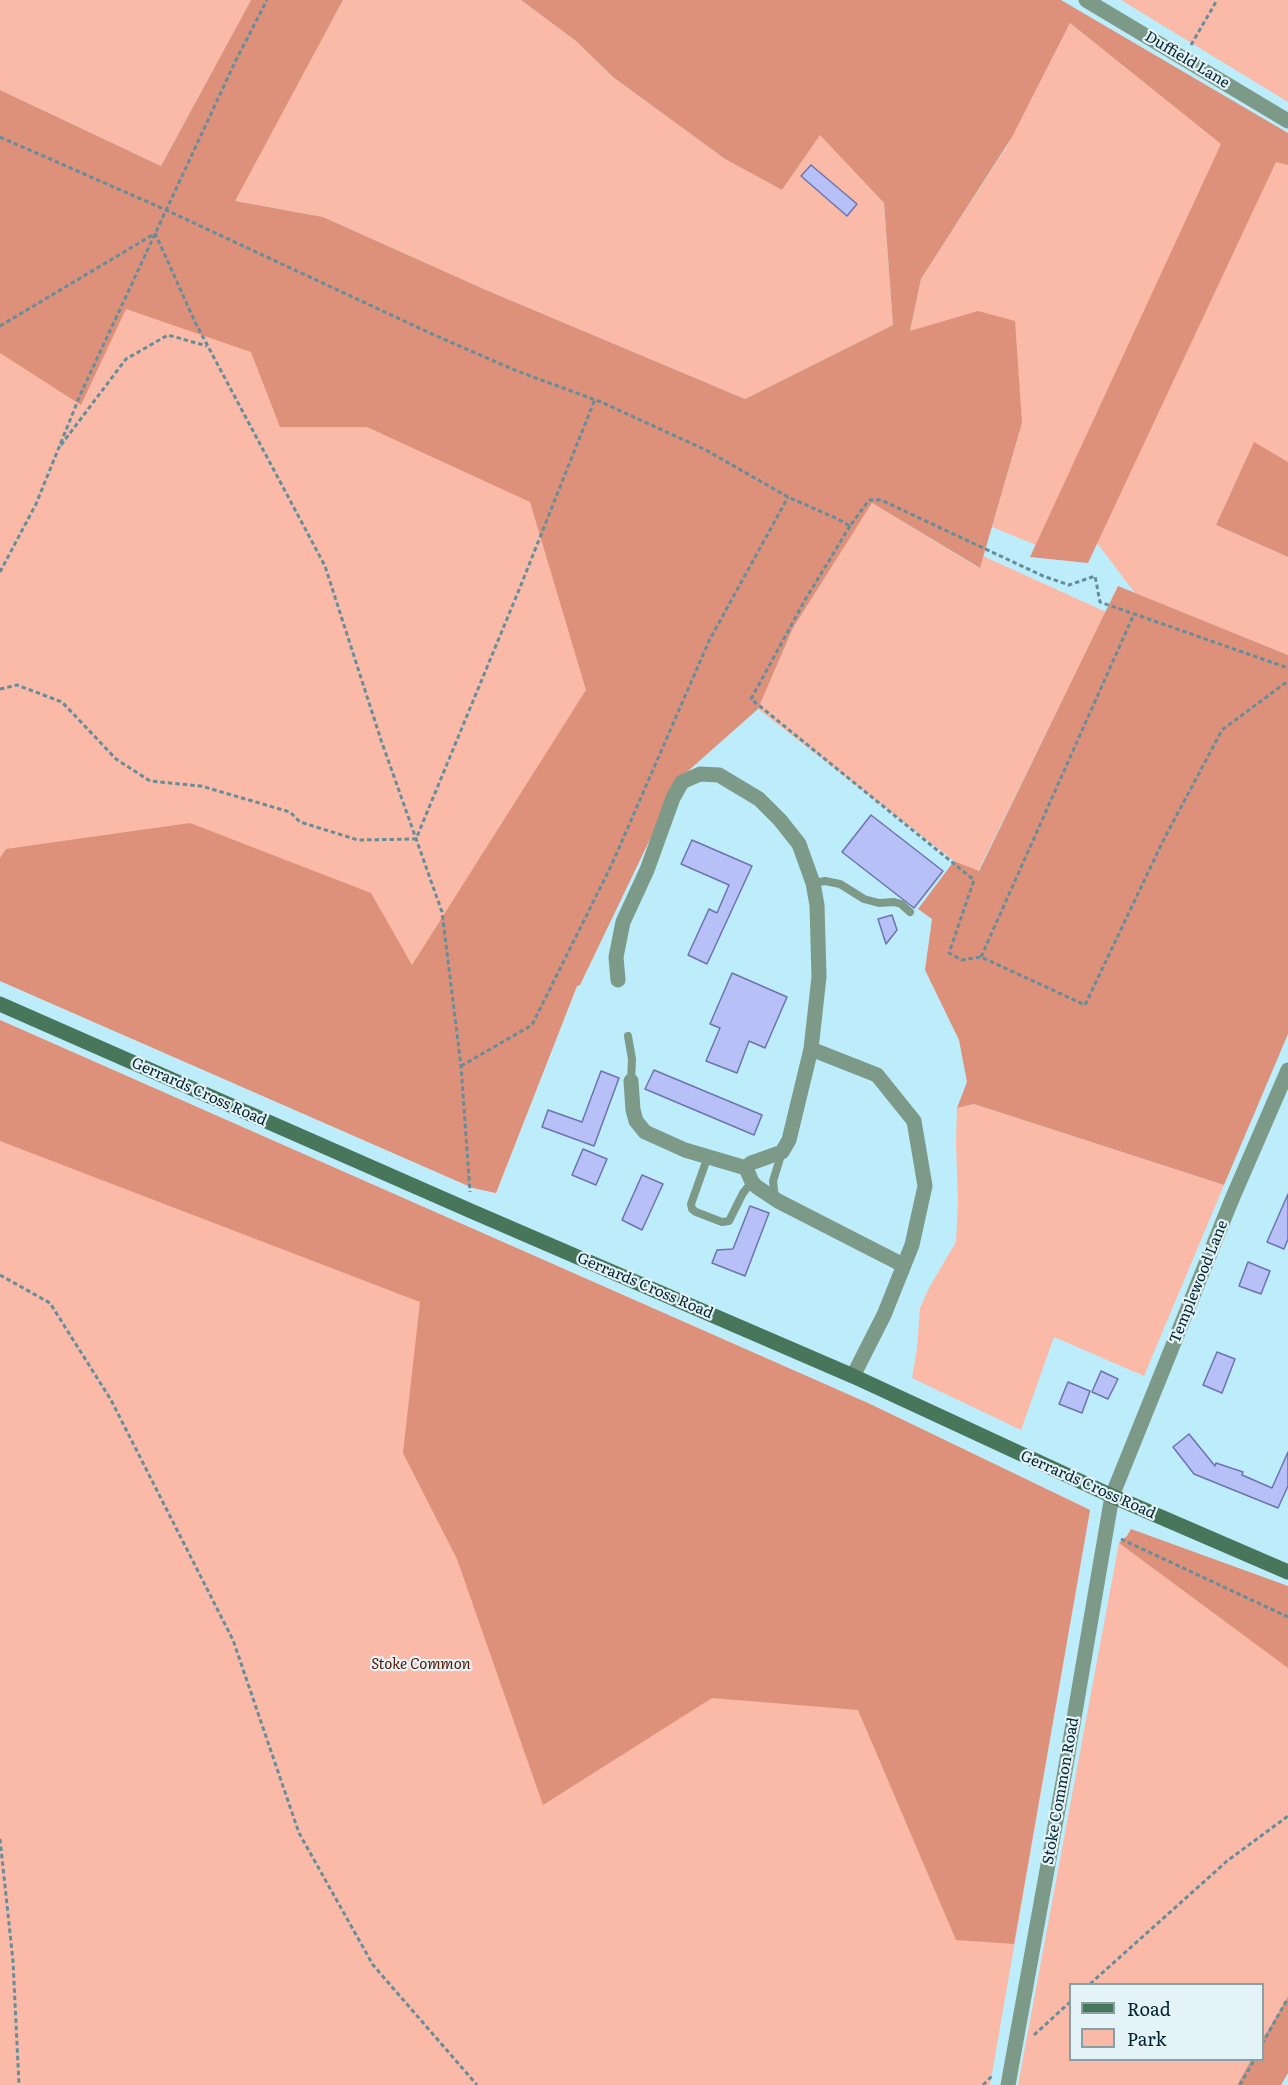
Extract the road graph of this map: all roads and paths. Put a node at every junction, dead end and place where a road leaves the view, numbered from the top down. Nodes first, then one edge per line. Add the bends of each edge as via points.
1 (267, 0) edge
2 (1086, 0) edge
3 (1217, 0) edge
4 (1191, 45) dead end
5 (1288, 121) edge
6 (0, 137) edge
7 (166, 210) junction
8 (155, 233) junction
9 (0, 326) edge
10 (207, 346) junction
11 (595, 399) junction
12 (58, 448) junction
13 (788, 497) junction
14 (850, 526) junction
15 (0, 572) edge
16 (1134, 614) junction
17 (1288, 668) edge
18 (1288, 681) edge
19 (0, 689) edge
20 (416, 839) junction
21 (813, 883) junction
22 (910, 912) dead end
23 (981, 957) junction
24 (618, 980) dead end
25 (0, 1004) edge
26 (628, 1036) dead end
27 (811, 1049) junction
28 (460, 1066) junction
29 (1288, 1070) edge
30 (631, 1081) joint
31 (782, 1152) junction
32 (708, 1156) junction
33 (749, 1175) junction
34 (775, 1199) junction
35 (471, 1211) junction
36 (903, 1265) junction
37 (0, 1275) edge
38 (853, 1376) junction
39 (1112, 1496) junction
40 (1107, 1532) junction
41 (1288, 1572) edge
42 (1288, 1617) edge
43 (1288, 1816) edge
44 (0, 1839) edge
45 (1091, 1983) edge
46 (1288, 1998) edge
47 (1069, 2004) edge
48 (1264, 2042) edge
49 (1013, 2054) junction
50 (1253, 2061) edge
51 (19, 2085) edge
52 (477, 2085) edge
53 (1008, 2085) edge
54 (1240, 2085) edge

1 - 7 path
2 - 5 street, Duffield Lane
3 - 4 path
6 - 7 path
7 - 8 path
7 - 11 path via 432,334
8 - 9 path
8 - 10 path
8 - 12 path
10 - 12 path via 168,336 126,359
10 - 20 path via 325,566
11 - 13 path via 706,450
11 - 20 path
12 - 15 path via 36,504
13 - 14 path
13 - 28 path via 710,641 612,864 532,1025
14 - 16 path via 869,500 881,500 1043,576 1069,585 1095,576 1100,602
14 - 23 path via 751,699 974,880 949,953 962,960
16 - 17 path
16 - 23 path
18 - 23 path via 1222,730 1163,841 1085,1005
19 - 20 path via 17,686 62,702 116,759 150,781 201,786 290,812 300,822 358,840
20 - 28 path via 442,912
21 - 22 lane via 840,884 864,899 901,904
21 - 24 street via 799,844 759,799 719,775 700,774 682,782 623,922 616,957
21 - 27 street via 819,977
25 - 35 main road, Gerrards Cross Road
26 - 30 lane
27 - 31 street via 789,1140
27 - 36 street via 877,1075 914,1121 925,1186 912,1245
28 - 35 path
29 - 39 street, Templewood Lane
30 - 32 street via 636,1121 645,1132
31 - 33 street via 751,1163
31 - 34 lane via 773,1181
32 - 33 street
32 - 33 lane via 691,1204 696,1212 729,1221
33 - 34 street
34 - 36 street
35 - 38 main road, Gerrards Cross Road
36 - 38 street via 884,1315
37 - 52 path via 50,1303 111,1400 233,1640 299,1833 373,1965
38 - 39 main road, Gerrards Cross Road
39 - 40 street, Stoke Common Road
39 - 41 main road, Gerrards Cross Road
40 - 42 path
40 - 49 street, Stoke Common Road
43 - 45 path via 1227,1861
44 - 51 path via 14,1961
46 - 48 path
47 - 49 path
49 - 53 street, Stoke Common Road
50 - 54 path

